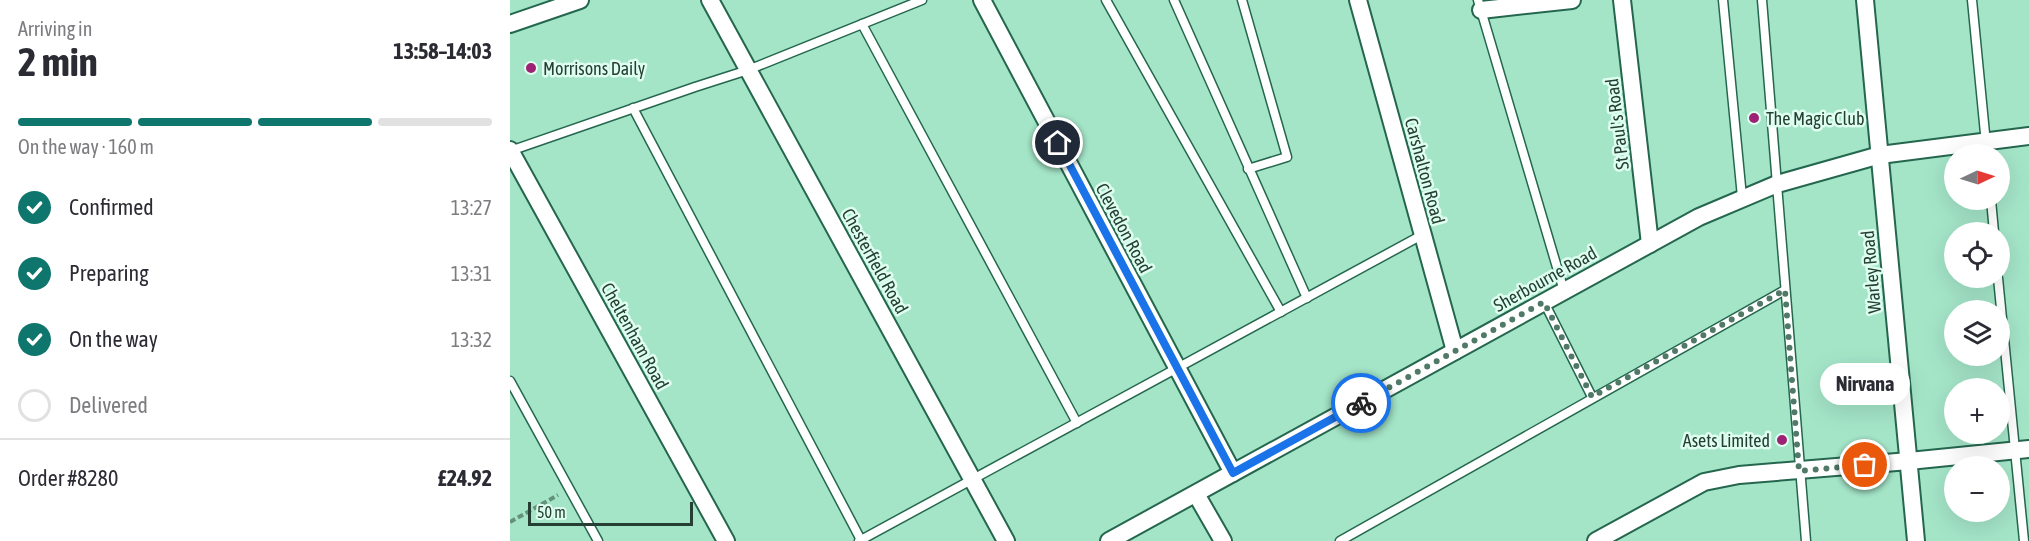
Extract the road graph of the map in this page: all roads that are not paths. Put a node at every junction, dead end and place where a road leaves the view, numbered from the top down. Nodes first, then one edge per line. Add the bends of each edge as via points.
1 (580, 0) edge
2 (710, 0) edge
3 (922, 0) edge
4 (982, 0) edge
5 (1106, 0) edge
6 (1174, 0) edge
7 (1242, 0) edge
8 (1358, 0) edge
9 (1572, 0) edge
10 (1622, 0) edge
11 (1723, 0) edge
12 (1762, 0) edge
13 (1864, 0) edge
14 (1972, 0) edge
15 (1480, 5) edge
16 (510, 24) edge
17 (862, 24) junction
18 (748, 70) junction
19 (633, 108) junction
20 (2029, 136) edge
21 (1986, 144) edge
22 (2000, 144) edge
23 (510, 151) edge
24 (1944, 151) edge
25 (1880, 155) junction
26 (1248, 169) junction
27 (1777, 184) junction
28 (1742, 197) junction
29 (1422, 236) junction
30 (1650, 244) junction
31 (1999, 288) edge
32 (1785, 290) junction
33 (1564, 291) junction
34 (1307, 298) junction
35 (1544, 302) junction
36 (1281, 312) junction
37 (1455, 351) junction
38 (1176, 369) junction
39 (510, 381) edge
40 (1592, 397) junction
41 (1077, 423) junction
42 (2022, 450) edge
43 (1909, 461) junction
44 (1799, 471) junction
45 (1233, 473) junction
46 (973, 479) junction
47 (1196, 494) junction
48 (860, 540) edge
49 (598, 541) edge
50 (726, 541) edge
51 (1006, 541) edge
52 (1109, 541) edge
53 (1223, 541) edge
54 (1340, 541) edge
55 (1596, 541) edge
56 (1806, 541) edge
57 (1916, 541) edge
58 (2024, 541) edge

1 - 16 street
2 - 18 street, Chesterfield Road
3 - 17 lane
4 - 38 street, Clevedon Road
5 - 36 lane
6 - 26 lane
7 - 26 lane via 1287,157
8 - 29 street, Carshalton Road
9 - 15 street
10 - 30 street, St Paul's Road
11 - 28 lane
12 - 27 lane
13 - 25 street, Warley Road
14 - 21 lane
15 - 33 lane
17 - 18 lane
17 - 41 lane
18 - 19 lane
18 - 46 street, Chesterfield Road
19 - 23 lane
19 - 48 lane
20 - 22 street, Sherbourne Road
23 - 50 street, Cheltenham Road
24 - 25 street, Sherbourne Road
25 - 27 street, Sherbourne Road
25 - 43 street, Warley Road
26 - 34 lane
27 - 28 street, Sherbourne Road
27 - 32 lane
28 - 30 street, Sherbourne Road
29 - 34 lane
29 - 37 street, Carshalton Road
30 - 33 street, Sherbourne Road
31 - 42 lane
32 - 40 lane
32 - 44 lane
33 - 35 street, Sherbourne Road
34 - 36 lane
35 - 37 street, Sherbourne Road
35 - 40 lane
36 - 38 lane
37 - 45 street, Sherbourne Road
38 - 41 lane
38 - 45 street, Clevedon Road
39 - 49 lane
40 - 54 lane
41 - 46 lane
42 - 43 street
42 - 58 lane
43 - 44 street
43 - 57 street, Warley Road
44 - 55 street via 1704,482
44 - 56 lane
45 - 47 street, Sherbourne Road
46 - 48 lane
46 - 51 street, Chesterfield Road
47 - 52 street, Sherbourne Road
47 - 53 street

